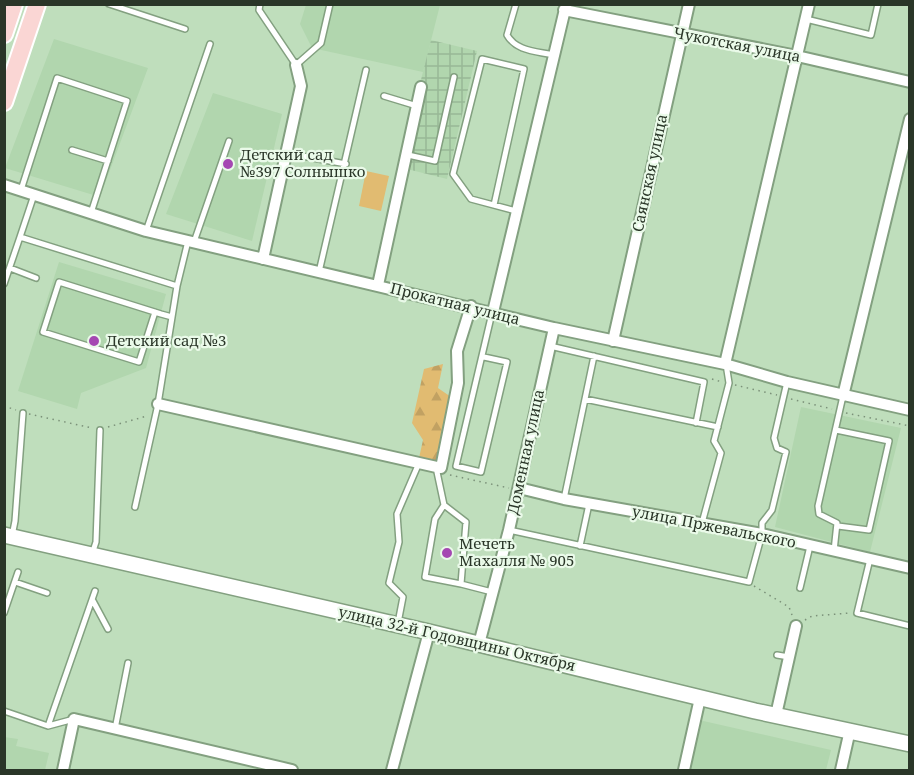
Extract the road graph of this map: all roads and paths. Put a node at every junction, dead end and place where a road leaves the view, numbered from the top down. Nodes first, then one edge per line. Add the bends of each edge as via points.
1 (15, 4) edge
2 (37, 4) edge
3 (109, 4) edge
4 (260, 4) edge
5 (330, 4) edge
6 (516, 4) edge
7 (688, 4) edge
8 (809, 4) edge
9 (878, 4) edge
10 (565, 7) edge
11 (806, 19) junction
12 (185, 29) dead end
13 (4, 34) edge
14 (682, 34) junction
15 (210, 44) dead end
16 (553, 55) junction
17 (797, 56) junction
18 (296, 65) junction
19 (366, 70) dead end
20 (454, 77) dead end
21 (909, 82) edge
22 (421, 87) dead end
23 (384, 96) dead end
24 (4, 102) edge
25 (417, 106) junction
26 (909, 118) edge
27 (229, 141) dead end
28 (72, 150) dead end
29 (286, 153) junction
30 (408, 155) junction
31 (108, 160) junction
32 (346, 164) junction
33 (4, 185) edge
34 (21, 190) junction
35 (34, 194) junction
36 (494, 205) junction
37 (518, 212) junction
38 (91, 213) junction
39 (146, 231) junction
40 (20, 237) junction
41 (191, 242) junction
42 (263, 259) junction
43 (10, 268) junction
44 (320, 272) junction
45 (36, 278) dead end
46 (4, 284) edge
47 (378, 285) junction
48 (177, 286) junction
49 (471, 306) junction
50 (155, 312) junction
51 (492, 312) junction
52 (171, 317) junction
53 (554, 328) junction
54 (613, 341) junction
55 (549, 346) junction
56 (594, 356) junction
57 (484, 357) junction
58 (726, 364) junction
59 (787, 382) junction
60 (843, 396) junction
61 (585, 399) junction
62 (4, 406) edge
63 (157, 409) junction
64 (909, 410) edge
65 (22, 413) junction
66 (696, 423) junction
67 (718, 427) junction
68 (100, 430) junction
69 (836, 430) junction
70 (419, 463) junction
71 (439, 470) junction
72 (518, 489) junction
73 (564, 499) junction
74 (589, 504) junction
75 (444, 505) junction
76 (135, 507) dead end
77 (701, 524) junction
78 (838, 526) junction
79 (509, 530) junction
80 (762, 534) junction
81 (8, 536) edge
82 (580, 546) junction
83 (810, 546) junction
84 (834, 552) junction
85 (92, 555) junction
86 (870, 560) junction
87 (909, 568) edge
88 (18, 572) dead end
89 (15, 582) junction
90 (749, 582) junction
91 (460, 584) junction
92 (800, 588) dead end
93 (95, 591) dead end
94 (492, 592) junction
95 (47, 593) dead end
96 (93, 601) junction
97 (4, 613) edge
98 (857, 613) junction
99 (398, 625) junction
100 (796, 626) junction
101 (909, 626) edge
102 (108, 629) dead end
103 (429, 632) junction
104 (478, 644) junction
105 (777, 655) dead end
106 (789, 657) junction
107 (128, 663) dead end
108 (700, 698) junction
109 (4, 711) edge
110 (776, 715) junction
111 (74, 719) junction
112 (48, 726) junction
113 (115, 729) junction
114 (850, 730) junction
115 (909, 744) edge
116 (63, 771) edge
117 (292, 771) edge
118 (392, 771) edge
119 (684, 771) edge
120 (841, 771) edge

1 - 13 main road
2 - 24 main road
3 - 12 lane
4 - 18 lane via 259,10
5 - 18 lane via 321,43
6 - 16 lane via 507,35 510,41 516,47
7 - 14 street, Саянская улица
8 - 11 street
9 - 11 lane via 871,35
10 - 14 street, Чукотская улица
10 - 16 street
11 - 17 street
14 - 17 street, Чукотская улица
14 - 54 street, Саянская улица
15 - 39 lane
16 - 37 street
17 - 21 street, Чукотская улица
17 - 58 street
18 - 29 street via 301,86
19 - 32 lane
20 - 30 lane via 435,161
22 - 25 street
23 - 25 lane
25 - 30 street
26 - 60 street
27 - 41 lane
28 - 31 lane
29 - 32 lane
29 - 42 street
30 - 47 street
31 - 34 lane via 128,101 57,78
31 - 38 lane
32 - 44 lane
33 - 34 street, Прокатная улица
34 - 35 street, Прокатная улица
35 - 38 street, Прокатная улица
35 - 40 lane
36 - 36 lane via 471,198 453,174 482,58 524,69
36 - 37 lane
37 - 51 street
38 - 39 street, Прокатная улица
39 - 41 street, Прокатная улица
40 - 43 lane
40 - 48 lane
41 - 42 street, Прокатная улица
41 - 48 lane
42 - 44 street, Прокатная улица
43 - 45 lane
43 - 46 lane
44 - 47 street, Прокатная улица
47 - 49 street, Прокатная улица
48 - 52 lane
49 - 51 street, Прокатная улица
49 - 71 street via 457,351 458,383
50 - 50 lane via 59,282 43,332 139,362
50 - 52 lane
51 - 53 street, Прокатная улица
51 - 57 lane
52 - 63 lane
53 - 54 street, Прокатная улица
53 - 55 street, Доменная улица
54 - 58 street, Прокатная улица
55 - 56 lane
55 - 72 street, Доменная улица
56 - 61 lane
56 - 66 lane via 704,382
57 - 57 lane via 507,362 481,472 456,466
58 - 59 street, Прокатная улица
58 - 67 lane via 729,383
59 - 60 street, Прокатная улица
59 - 80 lane via 774,438 777,448 786,452 772,510 762,523
60 - 64 street, Прокатная улица
60 - 69 lane
61 - 66 lane
61 - 73 lane
62 - 65 path
63 - 68 path
63 - 70 street
63 - 76 lane
65 - 68 path
65 - 81 lane via 15,521
66 - 67 lane
67 - 77 lane via 714,441 721,453
68 - 85 lane via 96,542
69 - 78 lane via 818,506 819,514
69 - 78 lane via 889,441 869,530
70 - 71 street
70 - 99 lane via 397,514 399,542 389,583 403,597
71 - 72 path
71 - 75 lane
72 - 73 street, улица Пржевальского
72 - 79 street, Доменная улица
73 - 74 street, улица Пржевальского
74 - 77 street, улица Пржевальского
74 - 82 lane
75 - 91 lane via 466,522
75 - 91 lane via 435,519 425,577
77 - 80 street, улица Пржевальского
78 - 84 lane
79 - 82 lane
79 - 94 street, Доменная улица
80 - 83 street, улица Пржевальского
80 - 90 lane
81 - 85 main road, улица 32-й Годовщины Октября
82 - 90 lane
83 - 84 street, улица Пржевальского
83 - 92 lane
84 - 86 street, улица Пржевальского
85 - 99 main road, улица 32-й Годовщины Октября
86 - 87 street, улица Пржевальского
86 - 98 lane
88 - 89 lane
89 - 95 lane
89 - 97 lane
90 - 100 path via 789,607
91 - 94 lane
93 - 96 lane
94 - 104 street, Доменная улица
96 - 102 lane
96 - 112 lane
98 - 100 path via 812,616
98 - 101 lane
99 - 103 main road, улица 32-й Годовщины Октября
100 - 106 street
103 - 104 main road, улица 32-й Годовщины Октября
103 - 118 street
104 - 108 main road, улица 32-й Годовщины Октября
105 - 106 lane
106 - 110 street
107 - 113 lane
108 - 110 main road, улица 32-й Годовщины Октября
108 - 119 street
109 - 112 lane
110 - 114 main road, улица 32-й Годовщины Октября
111 - 112 lane
111 - 113 street
111 - 116 street
113 - 117 street
114 - 115 main road, улица 32-й Годовщины Октября
114 - 120 street

